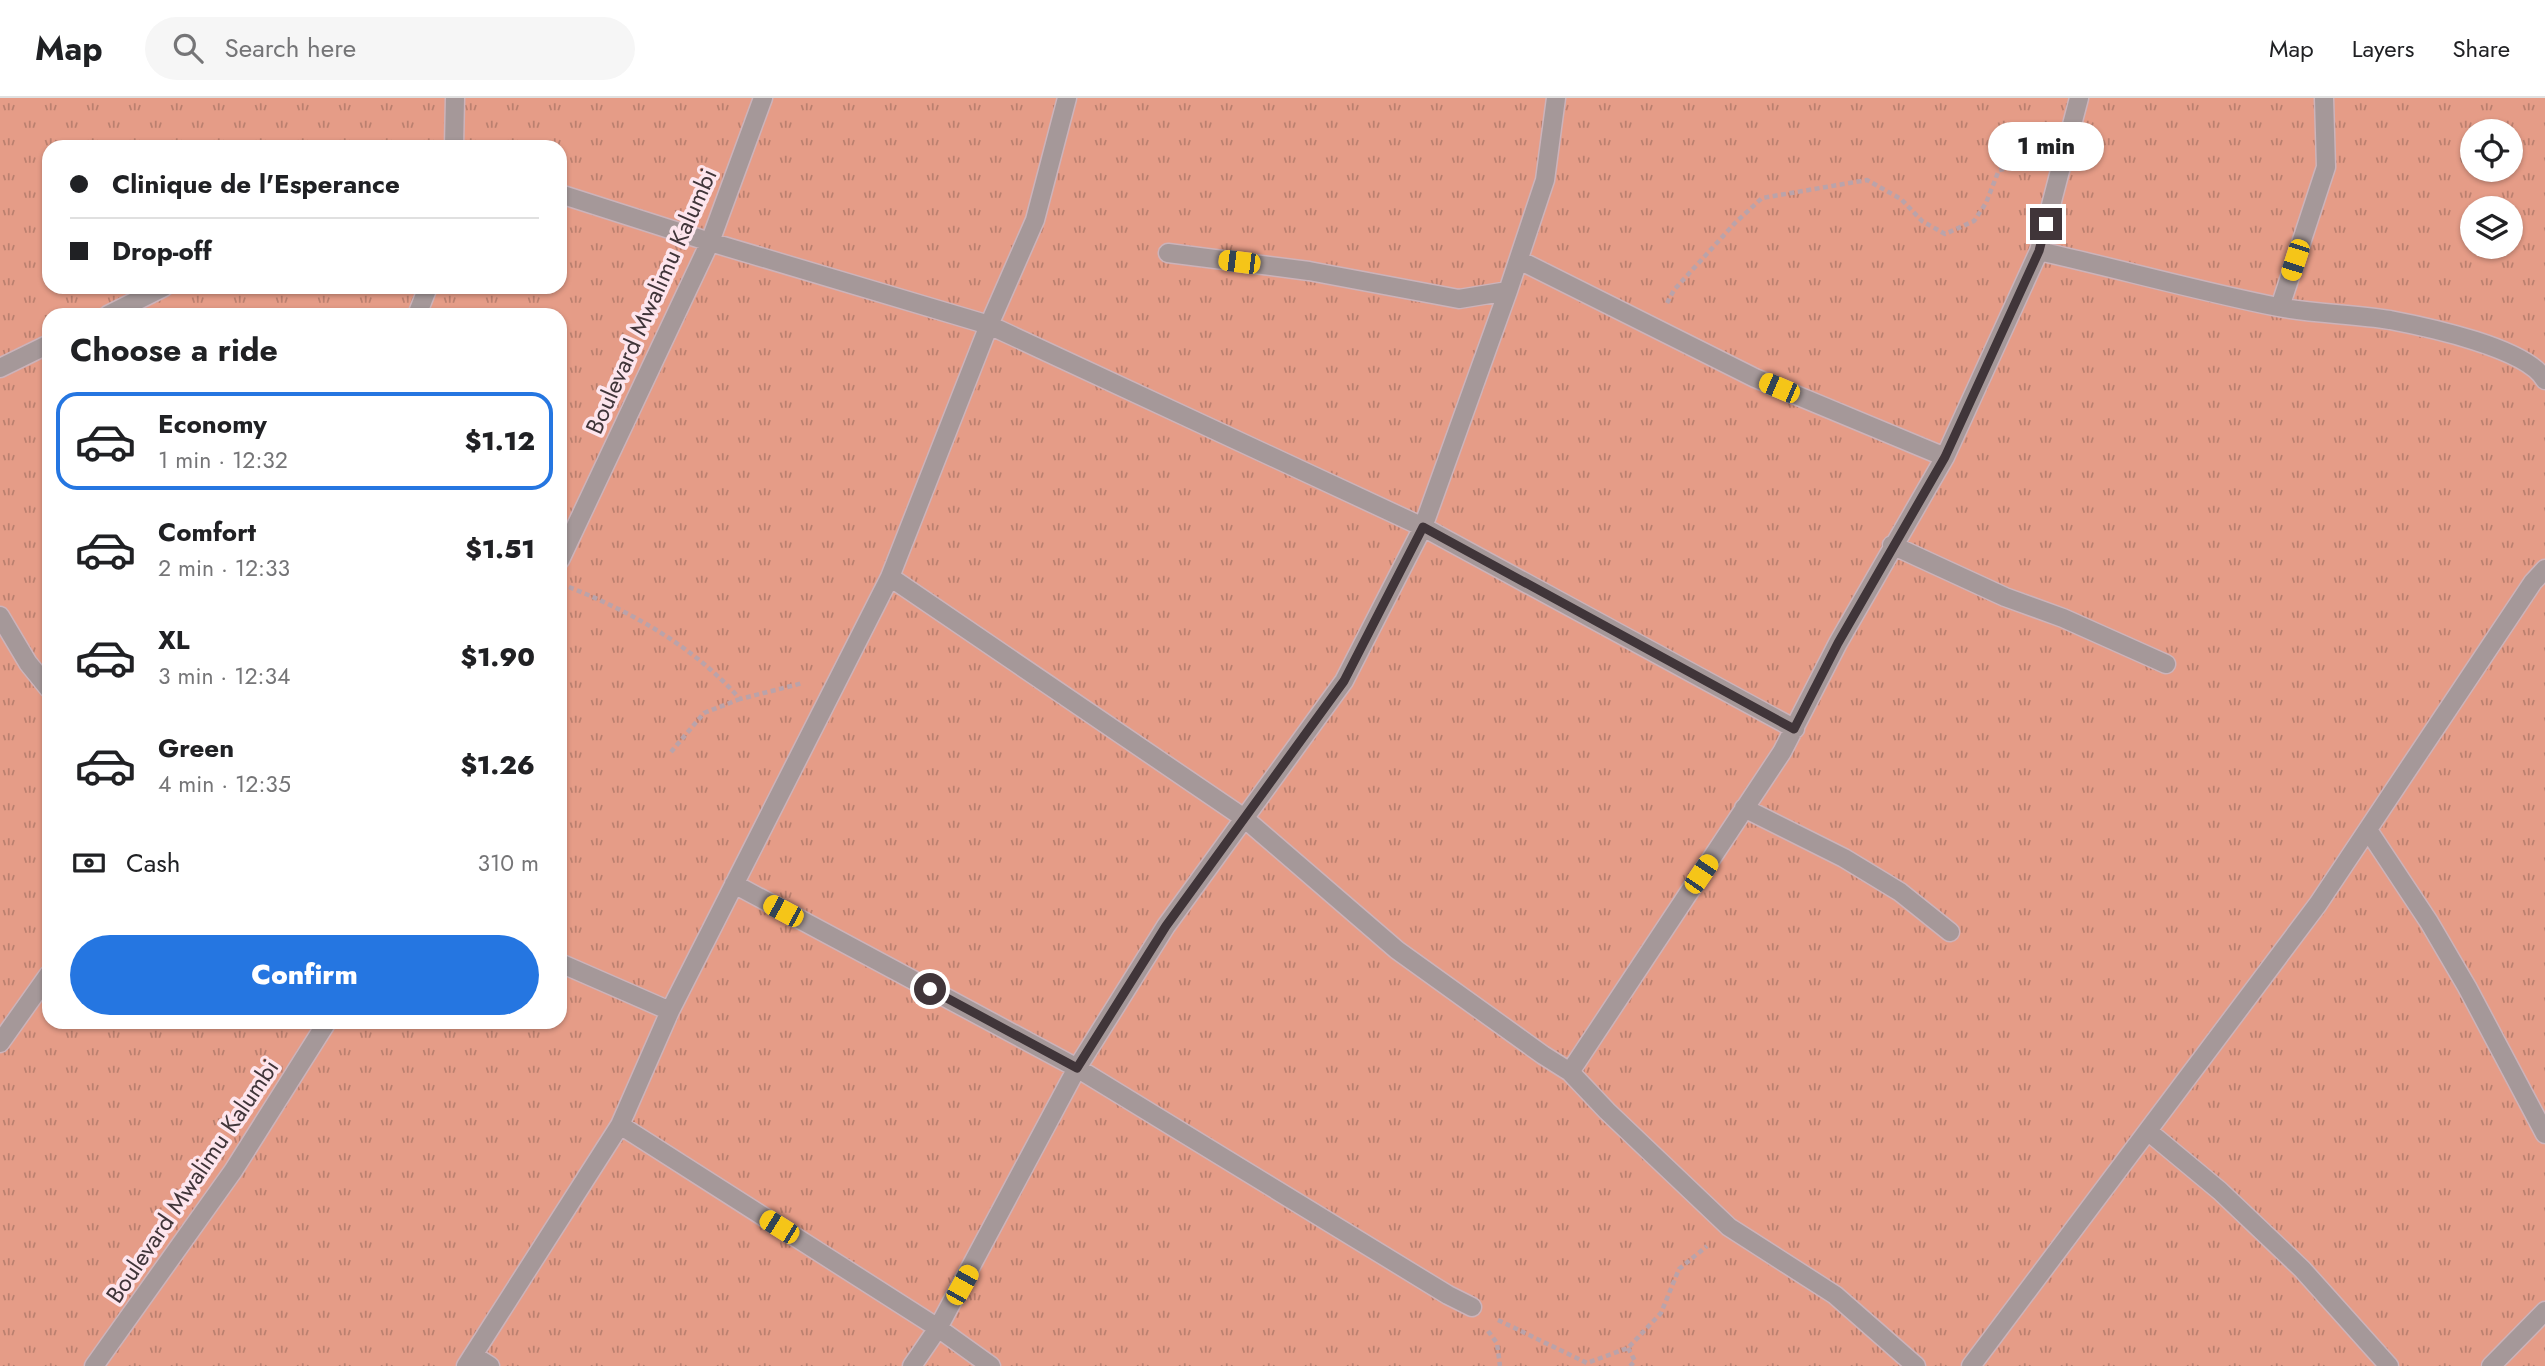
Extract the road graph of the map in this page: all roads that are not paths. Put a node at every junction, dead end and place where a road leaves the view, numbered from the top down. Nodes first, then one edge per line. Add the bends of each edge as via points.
1 (455, 98) edge
2 (763, 98) edge
3 (1067, 98) edge
4 (1556, 98) edge
5 (2079, 98) edge
6 (2324, 98) edge
7 (454, 140) edge
8 (567, 196) edge
9 (710, 242) junction
10 (2039, 251) junction
11 (1168, 253) dead end
12 (1519, 260) junction
13 (1508, 292) junction
14 (150, 294) edge
15 (2280, 307) junction
16 (122, 308) edge
17 (989, 324) junction
18 (42, 347) edge
19 (0, 368) edge
20 (2545, 380) edge
21 (1945, 457) junction
22 (1423, 527) junction
23 (567, 545) edge
24 (1892, 545) junction
25 (2545, 569) edge
26 (890, 577) junction
27 (0, 616) edge
28 (2166, 664) dead end
29 (42, 680) edge
30 (1794, 729) junction
31 (1744, 808) junction
32 (1244, 818) junction
33 (2368, 830) junction
34 (734, 884) junction
35 (1950, 932) dead end
36 (567, 966) edge
37 (42, 984) edge
38 (670, 1011) junction
39 (323, 1029) edge
40 (0, 1043) edge
41 (1077, 1068) junction
42 (1570, 1072) junction
43 (620, 1125) junction
44 (2149, 1132) junction
45 (2545, 1134) edge
46 (1472, 1307) road end
47 (2545, 1311) edge
48 (938, 1328) junction
49 (470, 1361) edge
50 (94, 1366) edge
51 (490, 1366) edge
52 (912, 1366) edge
53 (991, 1366) edge
54 (1916, 1366) edge
55 (1971, 1366) edge
56 (2389, 1366) edge
57 (2491, 1366) edge

1 - 7 street
2 - 9 street, Boulevard Mwalimu Kalumbi
3 - 17 street via 1035,220
4 - 12 street via 1545,180
5 - 10 street
6 - 15 street via 2326,167
8 - 9 street
9 - 17 street
9 - 23 street, Boulevard Mwalimu Kalumbi
10 - 15 street
10 - 21 street
11 - 13 street via 1309,271 1459,299
12 - 13 street
12 - 21 street via 1755,378
13 - 22 street
14 - 16 street
15 - 20 street via 2389,320 2448,334 2508,352 2539,369
17 - 22 street
17 - 26 street
18 - 19 street
21 - 24 street
22 - 30 street
22 - 32 street via 1344,681
24 - 28 street
24 - 30 street
25 - 33 street
26 - 32 street
26 - 34 street
27 - 29 street
30 - 31 street
31 - 35 street via 1899,891
31 - 42 street
32 - 41 street via 1166,926
32 - 42 street via 1397,950
33 - 44 street
33 - 45 street via 2461,976
34 - 38 street
34 - 41 street
36 - 38 street
37 - 40 street
38 - 43 street
39 - 50 street, Boulevard Mwalimu Kalumbi via 233,1171
41 - 46 street
41 - 48 street
42 - 54 street via 1729,1227 1835,1294
43 - 48 street
43 - 49 street
44 - 55 street
44 - 56 street via 2302,1269
47 - 57 street
48 - 52 street
48 - 53 street
49 - 51 street

